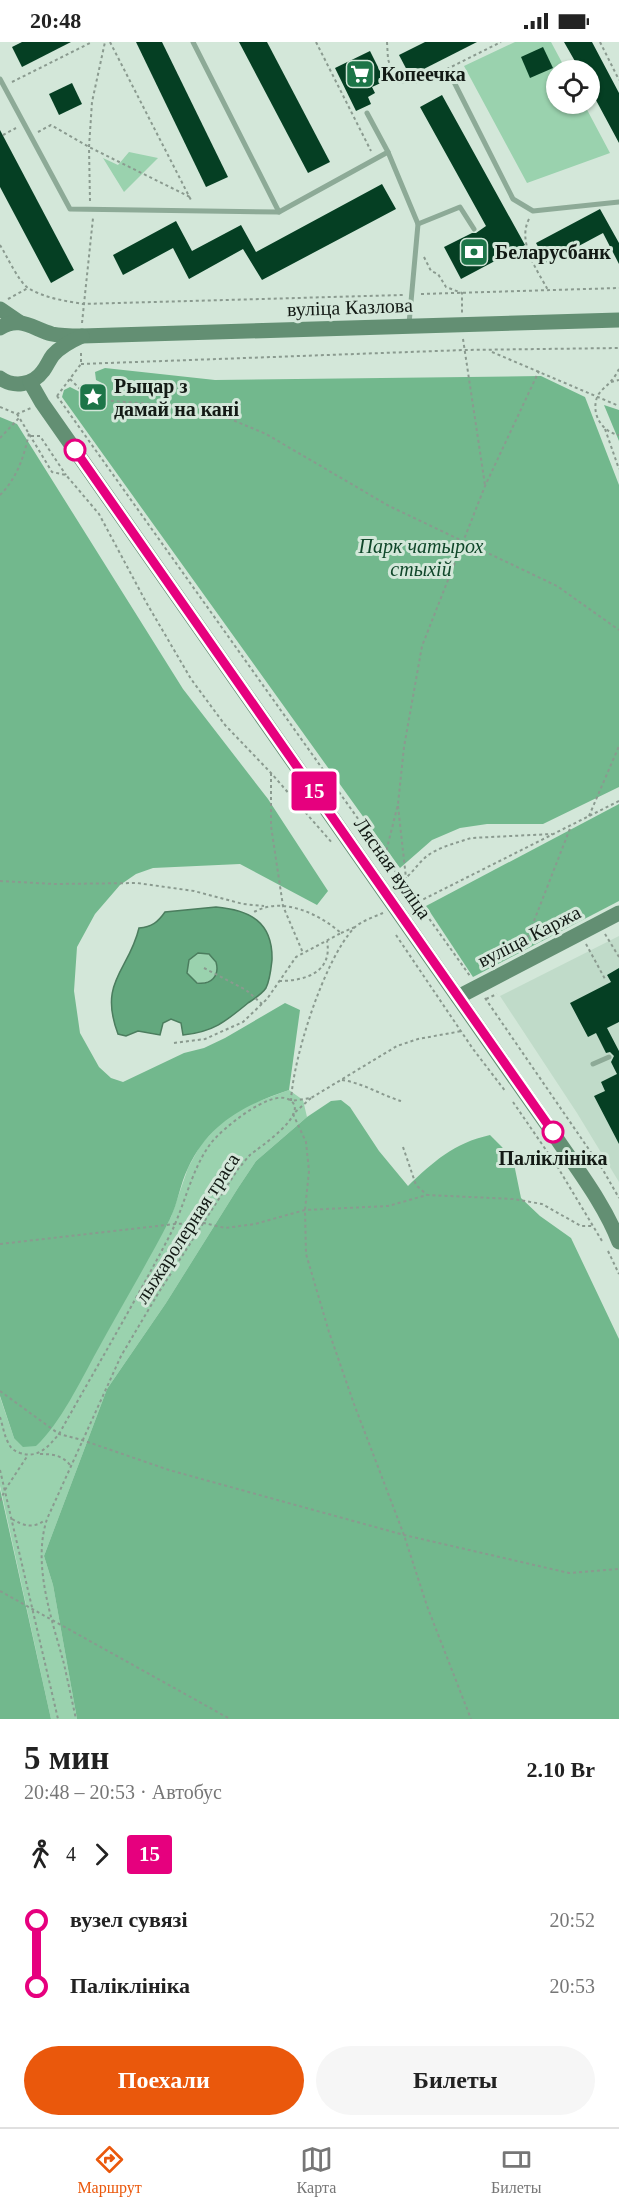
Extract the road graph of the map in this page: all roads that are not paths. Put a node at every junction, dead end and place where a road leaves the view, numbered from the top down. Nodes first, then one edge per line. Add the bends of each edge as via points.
1 (194, 42) edge
2 (0, 79) edge
3 (454, 82) dead end
4 (367, 113) dead end
5 (388, 152) junction
6 (619, 202) edge
7 (279, 212) junction
8 (418, 224) junction
9 (474, 228) dead end
10 (0, 309) edge
11 (619, 320) edge
12 (19, 322) junction
13 (409, 326) junction
14 (0, 328) edge
15 (37, 328) junction
16 (82, 336) junction
17 (49, 361) junction
18 (0, 378) edge
19 (30, 382) junction
20 (619, 913) edge
21 (458, 997) junction
22 (609, 1057) dead end
23 (593, 1064) dead end
24 (617, 1233) edge

1 - 7 lane
2 - 7 lane via 70,209
3 - 6 lane via 513,199 533,211
4 - 5 lane
5 - 7 lane
5 - 8 lane
8 - 9 lane via 460,207
8 - 13 lane
10 - 12 main road, вуліца Казлова
11 - 13 main road, вуліца Казлова
12 - 14 main road
12 - 15 main road, вуліца Казлова
13 - 16 main road, вуліца Казлова
15 - 16 main road, вуліца Казлова
15 - 17 main road via 48,343
16 - 17 main road
17 - 19 main road via 42,374
18 - 19 main road via 13,384
19 - 21 main road, Лясная вуліца
20 - 21 main road, вуліца Каржа
21 - 24 main road, Лясная вуліца
22 - 23 lane

